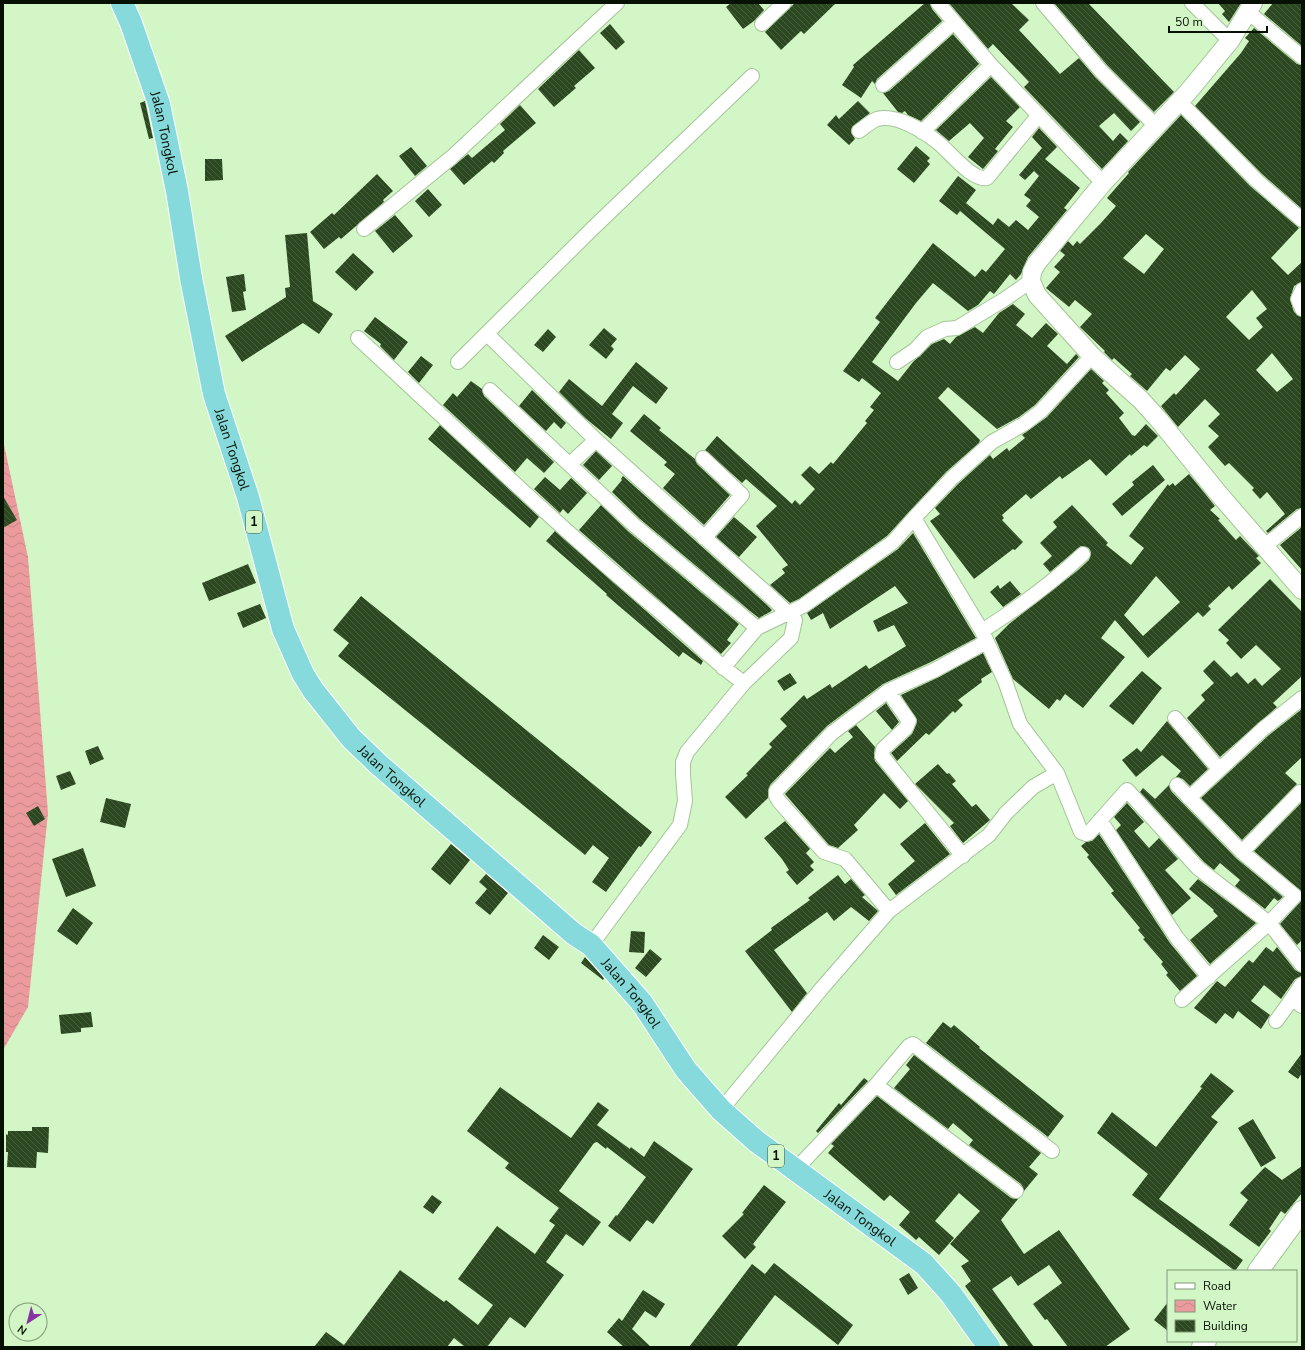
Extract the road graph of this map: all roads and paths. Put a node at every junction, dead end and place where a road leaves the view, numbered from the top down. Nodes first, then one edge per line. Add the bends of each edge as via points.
1 (122, 3) edge
2 (617, 3) edge
3 (784, 3) edge
4 (938, 3) edge
5 (1043, 3) edge
6 (1192, 3) edge
7 (1250, 8) edge
8 (954, 22) junction
9 (762, 24) dead end
10 (1230, 41) junction
11 (1302, 57) edge
12 (991, 65) junction
13 (752, 76) dead end
14 (883, 85) dead end
15 (1179, 101) junction
16 (1038, 116) junction
17 (1156, 126) junction
18 (859, 132) dead end
19 (922, 132) junction
20 (1103, 183) junction
21 (1302, 220) edge
22 (364, 229) dead end
23 (1031, 281) junction
24 (1302, 290) edge
25 (1302, 309) edge
26 (487, 334) junction
27 (358, 338) dead end
28 (1092, 356) junction
29 (458, 362) dead end
30 (897, 362) dead end
31 (490, 390) dead end
32 (596, 440) junction
33 (703, 458) dead end
34 (570, 464) junction
35 (1302, 516) edge
36 (914, 518) junction
37 (704, 538) junction
38 (1265, 546) junction
39 (1083, 554) dead end
40 (1302, 590) edge
41 (791, 623) junction
42 (757, 628) junction
43 (984, 636) junction
44 (723, 668) junction
45 (744, 683) junction
46 (888, 691) junction
47 (1302, 698) edge
48 (1175, 718) dead end
49 (1219, 769) junction
50 (1056, 774) junction
51 (1177, 785) dead end
52 (1300, 792) dead end
53 (1189, 798) junction
54 (1100, 820) junction
55 (1242, 852) junction
56 (964, 856) junction
57 (1298, 892) edge
58 (889, 911) junction
59 (1269, 924) junction
60 (584, 940) junction
61 (1302, 965) edge
62 (1209, 977) junction
63 (1302, 984) edge
64 (1182, 1000) dead end
65 (1297, 1002) edge
66 (1276, 1021) dead end
67 (876, 1085) junction
68 (721, 1110) junction
69 (1052, 1151) dead end
70 (795, 1170) junction
71 (1016, 1191) dead end
72 (1302, 1211) edge
73 (1259, 1270) edge
74 (989, 1347) edge

1 - 60 highway, Jalan Tongkol / 1 via 159,104 214,394 248,497 283,629 303,674 326,709 378,764
2 - 22 street via 452,158
3 - 9 street
4 - 8 street
5 - 17 street via 1101,71
6 - 10 street
7 - 10 street
7 - 11 street
8 - 12 street
8 - 14 street
10 - 15 street
12 - 16 street
12 - 19 street
13 - 26 street
15 - 17 street
15 - 21 street via 1256,180
16 - 19 street via 987,178 982,179 972,174 937,141
16 - 20 street
17 - 20 street
18 - 19 street via 875,119 883,118
20 - 23 street via 1036,264
23 - 28 street via 1037,295
23 - 30 street via 957,328 945,329 927,337 915,350
24 - 25 street via 1298,299
26 - 29 street
26 - 32 street
27 - 44 street via 581,545 682,629
28 - 36 street via 1041,411 992,442 952,478
28 - 38 street via 1143,403
31 - 34 street
32 - 34 street
32 - 37 street
33 - 37 street via 742,495
34 - 42 street via 634,525
35 - 38 street
36 - 41 street via 893,542 848,574
36 - 43 street
37 - 41 street via 772,598
38 - 40 street
39 - 43 street via 1056,579
41 - 42 street via 765,623
41 - 45 street via 791,638
42 - 44 street
43 - 46 street via 935,670
43 - 50 street via 1005,681 1020,724
44 - 45 street
45 - 60 street via 687,752 683,762 685,800 680,825
46 - 56 street via 910,721 883,749 882,756
46 - 58 street via 832,733 776,791 776,796 824,852 845,859
47 - 49 street
48 - 49 street
49 - 53 street
50 - 54 street via 1081,832 1089,833
50 - 56 street via 1032,787 1006,813 989,835
51 - 53 street
52 - 55 street
53 - 55 street
54 - 59 street via 1128,790 1198,868
54 - 62 street via 1177,938
55 - 57 street
56 - 58 street
57 - 59 street
58 - 68 street
59 - 61 street
59 - 62 street
60 - 68 highway, Jalan Tongkol / 1 via 642,1002 686,1070
62 - 64 street
63 - 65 street
65 - 66 street
67 - 69 street via 913,1044
67 - 70 street
67 - 71 street
68 - 70 highway, Jalan Tongkol / 1 via 756,1141
70 - 74 highway, Jalan Tongkol / 1 via 924,1264 951,1294
72 - 73 main road

